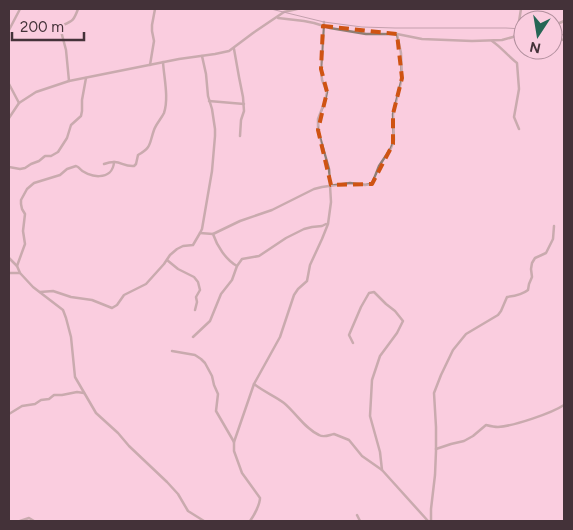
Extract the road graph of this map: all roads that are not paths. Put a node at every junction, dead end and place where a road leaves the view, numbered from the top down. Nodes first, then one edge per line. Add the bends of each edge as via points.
1 (20, 9) edge
2 (78, 9) edge
3 (155, 9) edge
4 (291, 9) edge
5 (297, 9) edge
6 (276, 18) junction
7 (324, 22) dead end
8 (323, 26) junction
9 (9, 30) edge
10 (397, 34) junction
11 (513, 37) edge
12 (491, 40) junction
13 (234, 48) junction
14 (202, 56) junction
15 (163, 62) junction
16 (150, 65) junction
17 (86, 78) junction
18 (69, 82) junction
19 (9, 84) edge
20 (209, 102) junction
21 (19, 103) junction
22 (244, 104) junction
23 (9, 118) edge
24 (519, 128) dead end
25 (240, 136) dead end
26 (114, 162) junction
27 (104, 164) dead end
28 (9, 167) edge
29 (331, 185) junction
30 (328, 224) junction
31 (554, 226) dead end
32 (200, 233) junction
33 (213, 234) junction
34 (9, 258) edge
35 (166, 260) junction
36 (18, 266) junction
37 (237, 266) junction
38 (9, 273) edge
39 (20, 273) junction
40 (40, 292) junction
41 (195, 310) dead end
42 (192, 337) dead end
43 (353, 343) dead end
44 (172, 351) dead end
45 (254, 384) junction
46 (84, 393) junction
47 (564, 404) edge
48 (9, 414) edge
49 (234, 442) junction
50 (436, 449) junction
51 (382, 470) junction
52 (357, 516) dead end
53 (20, 521) edge
54 (34, 521) edge
55 (204, 521) edge
56 (250, 521) edge
57 (360, 521) edge
58 (430, 521) edge

1 - 9 street
2 - 18 street via 74,20 61,30
3 - 16 street
4 - 5 street
4 - 6 street
6 - 8 street
6 - 13 street
7 - 8 street
8 - 10 street via 366,34
8 - 29 street via 320,69 327,92 318,119 318,130
10 - 12 street via 422,39
10 - 29 street via 402,78 393,114 393,144 381,161 373,183
11 - 12 street
12 - 24 street via 517,63 519,89 514,117
13 - 14 street
13 - 22 street
14 - 15 street
14 - 20 street
15 - 16 street
15 - 26 street via 165,108 149,146 138,155 134,166
16 - 17 street
17 - 18 street
17 - 28 street via 82,111 58,152 25,168
18 - 21 street via 36,92
19 - 21 street
20 - 22 street
20 - 32 street via 215,136 207,206
21 - 23 street
22 - 25 street
26 - 27 street
26 - 36 street via 110,173 91,176 76,166 27,189 21,200 25,214 25,244
29 - 30 street
29 - 33 street via 314,189
30 - 37 street via 304,229 259,256 242,259
30 - 45 street via 310,265 307,281 294,295 280,337
31 - 50 street via 553,239 546,253 532,263 528,290 507,296 498,315 466,334 451,353 434,393
32 - 33 street
32 - 35 street via 192,245 177,249
33 - 37 street via 227,258
34 - 36 street
35 - 40 street via 146,284 124,295 112,308 53,291
35 - 41 street via 198,282 200,290
36 - 39 street
37 - 42 street via 232,280 220,294 210,321
38 - 39 street
39 - 40 street
40 - 46 street via 64,313 72,343 74,374
43 - 51 street via 349,332 369,293 374,292 403,320 380,356 372,380 370,413
44 - 49 street via 195,355 205,363 218,394 216,411
45 - 49 street
45 - 51 street via 286,404 319,435 334,434 349,440 362,456
46 - 48 street via 54,395
46 - 55 street via 98,414 178,494 188,511
47 - 50 street via 507,425 486,425 468,440
49 - 56 street via 242,473 260,498 255,516
50 - 58 street
51 - 58 street
52 - 57 street
53 - 54 street via 29,518

